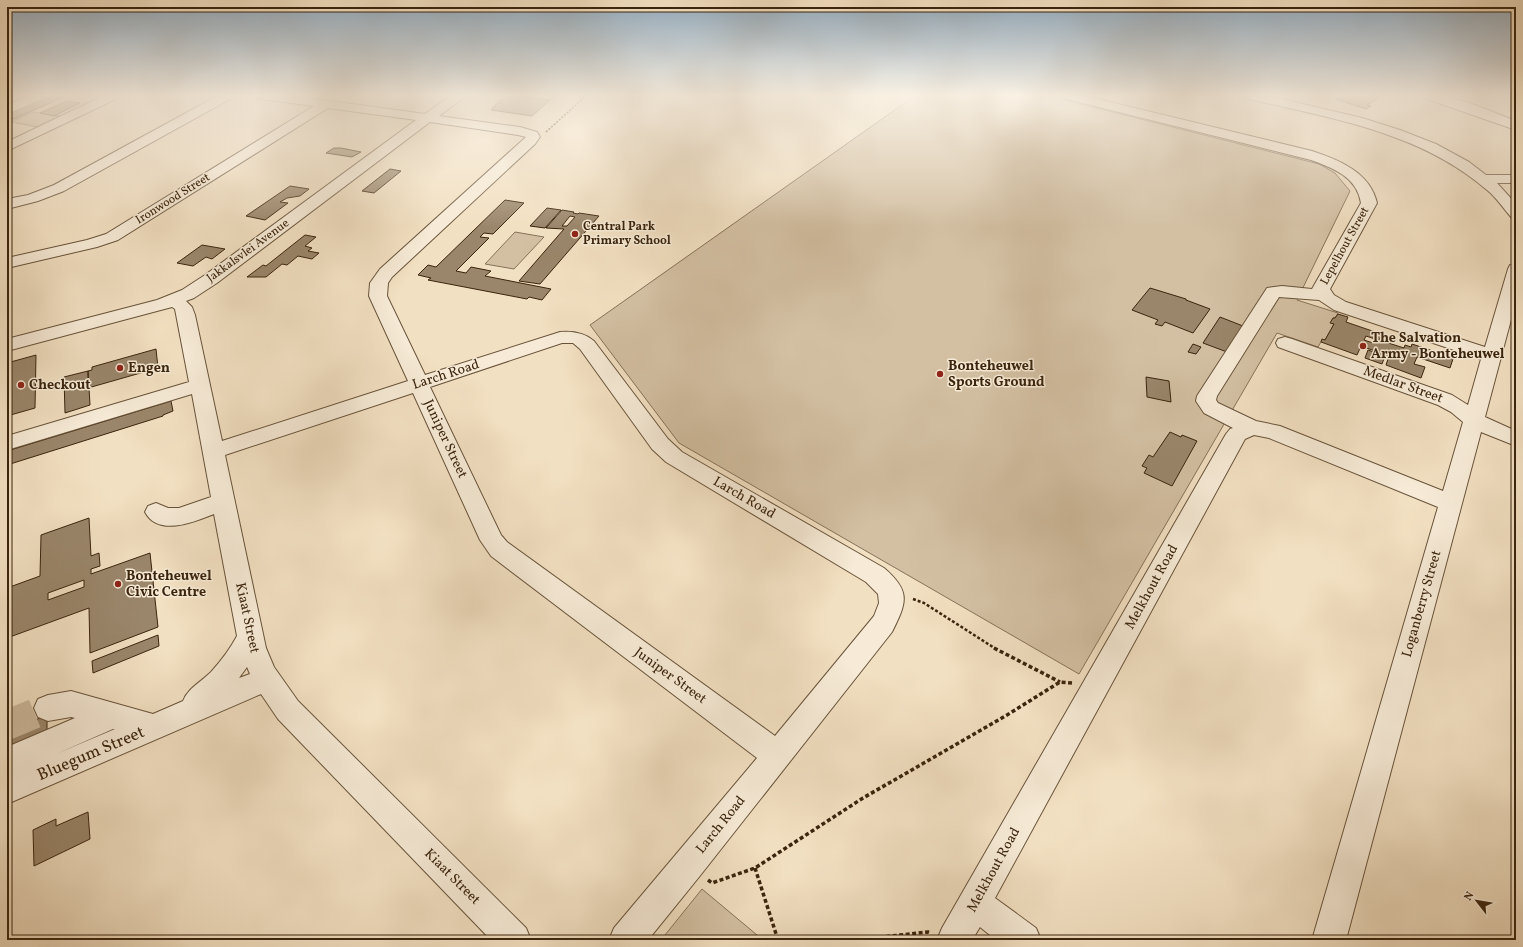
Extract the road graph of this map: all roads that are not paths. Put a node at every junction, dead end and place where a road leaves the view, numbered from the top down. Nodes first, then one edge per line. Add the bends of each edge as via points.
1 (148, 139) edge
2 (269, 139) edge
3 (399, 139) edge
4 (531, 139) edge
5 (1248, 139) edge
6 (1410, 139) edge
7 (1484, 179) junction
8 (1516, 179) edge
9 (7, 204) edge
10 (1516, 214) edge
11 (7, 264) edge
12 (1516, 269) edge
13 (1324, 296) junction
14 (175, 300) junction
15 (1285, 343) dead end
16 (7, 345) edge
17 (1492, 356) junction
18 (419, 384) junction
19 (200, 385) junction
20 (1474, 420) junction
21 (1252, 428) junction
22 (1516, 439) edge
23 (7, 443) edge
24 (213, 452) junction
25 (223, 501) junction
26 (1450, 503) junction
27 (156, 512) dead end
28 (250, 637) junction
29 (265, 680) junction
30 (48, 708) tunnel mouth
31 (114, 715) junction
32 (161, 723) junction
33 (777, 755) junction
34 (7, 761) edge
35 (7, 789) edge
36 (975, 903) junction
37 (945, 938) edge
38 (514, 940) edge
39 (626, 940) edge
40 (1024, 940) edge
41 (1329, 940) edge

1 - 9 street via 59,188
2 - 11 street, Ironwood Street via 112,237
3 - 14 street, Jakkalsvlei Avenue via 211,279
4 - 18 street, Juniper Street via 391,267 379,283 378,296
5 - 13 street, Lepelhout Street via 1307,154 1344,169 1365,189 1369,198 1368,203 1322,286
6 - 7 street via 1436,150
7 - 8 street
7 - 10 street
12 - 17 street, Loganberry Street
13 - 17 street, Lepelhout Street via 1340,306
13 - 21 street via 1273,292 1207,396 1206,401 1211,408
14 - 16 street, Jakkalsvlei Avenue
14 - 19 street, Kiaat Street via 183,307 186,315
15 - 20 street, Medlar Street via 1445,400
17 - 20 street, Loganberry Street
18 - 24 street, Larch Road
18 - 33 street, Juniper Street via 492,540 499,549
18 - 33 street, Larch Road via 560,338 579,339 587,345 660,444 674,457 875,575 891,591 892,606 883,624
19 - 23 street
19 - 24 street, Kiaat Street
20 - 22 street, Medlar Street
20 - 26 street, Loganberry Street
21 - 26 street via 1273,431
21 - 36 street, Melkhout Road via 1237,434
24 - 25 street, Kiaat Street
25 - 27 street via 177,518 165,518
25 - 28 street, Kiaat Street
26 - 41 street, Loganberry Street
28 - 29 street, Kiaat Street via 254,656
28 - 32 street via 240,657 219,684
29 - 32 street, Bluegum Street
29 - 38 street, Kiaat Street via 288,710
30 - 31 street, Bluegum Street via 71,704
31 - 32 street, Bluegum Street
31 - 34 street, Bluegum Street
32 - 35 street, Bluegum Street
33 - 39 street, Larch Road
36 - 37 street, Melkhout Road
36 - 40 street

